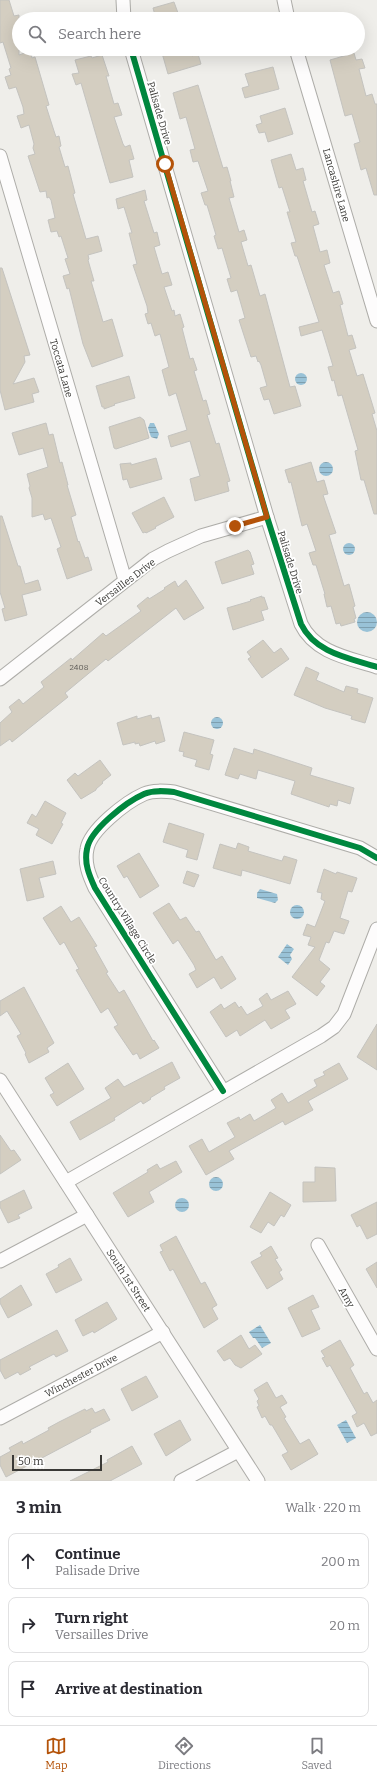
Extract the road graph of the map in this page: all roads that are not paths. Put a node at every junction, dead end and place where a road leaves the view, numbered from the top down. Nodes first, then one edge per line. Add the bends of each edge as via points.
1 (123, 0) edge
2 (284, 0) edge
3 (124, 12) edge
4 (287, 12) edge
5 (133, 56) edge
6 (298, 56) edge
7 (0, 156) edge
8 (377, 321) edge
9 (267, 517) junction
10 (125, 580) junction
11 (377, 667) edge
12 (0, 679) edge
13 (377, 858) edge
14 (377, 929) edge
15 (0, 1080) edge
16 (223, 1091) junction
17 (66, 1182) junction
18 (87, 1215) junction
19 (318, 1245) dead end
20 (0, 1261) edge
21 (162, 1332) junction
22 (377, 1349) edge
23 (0, 1418) edge
24 (238, 1451) junction
25 (182, 1481) edge
26 (258, 1481) edge

1 - 3 street
2 - 4 street
5 - 9 street, Palisade Drive
6 - 8 street, Lancashire Lane
7 - 10 street, Toccata Lane
9 - 10 street, Versailles Drive via 201,536 153,559
9 - 11 street, Palisade Drive via 304,631 322,648 334,654
10 - 12 street, Versailles Drive
13 - 16 street, Country Village Circle via 360,848 164,791 144,794 126,805 100,827 91,839 86,860 95,888
14 - 16 street via 344,1014 334,1026 321,1036
15 - 17 street, South 1st Street
16 - 17 street
17 - 18 street, South 1st Street
18 - 20 street
18 - 21 street, South 1st Street
19 - 22 street, Amy
21 - 23 street, Winchester Drive
21 - 24 street, South 1st Street
24 - 25 street
24 - 26 street, South 1st Street

